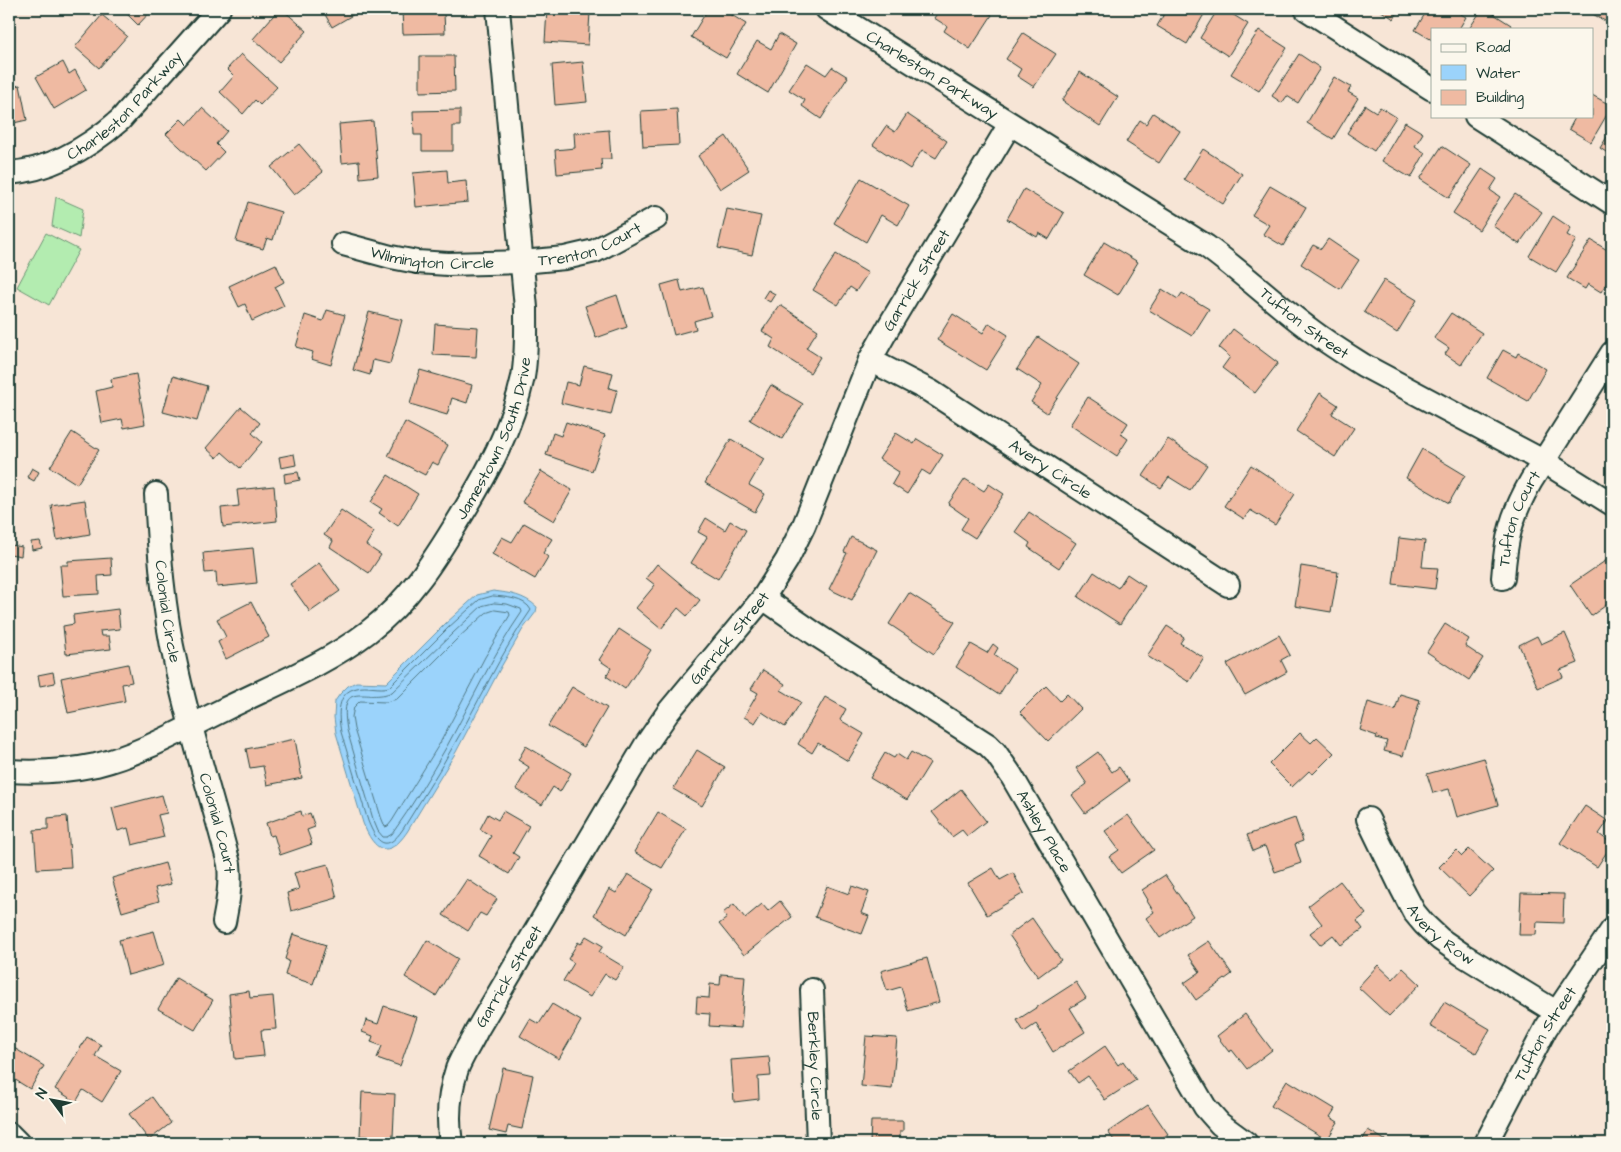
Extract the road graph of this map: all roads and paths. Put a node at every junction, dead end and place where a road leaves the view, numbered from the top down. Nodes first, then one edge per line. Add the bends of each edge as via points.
1 (220, 9) edge
2 (498, 9) edge
3 (827, 9) edge
4 (1306, 9) edge
5 (1431, 88) edge
6 (1479, 118) edge
7 (1010, 124) junction
8 (9, 173) edge
9 (1612, 203) edge
10 (656, 218) dead end
11 (343, 244) dead end
12 (522, 262) junction
13 (1612, 353) edge
14 (870, 360) junction
15 (1543, 461) junction
16 (156, 494) dead end
17 (1612, 504) edge
18 (1504, 578) dead end
19 (1228, 585) dead end
20 (763, 598) junction
21 (191, 726) junction
22 (9, 771) edge
23 (1368, 819) dead end
24 (224, 922) dead end
25 (1612, 930) edge
26 (812, 990) dead end
27 (1556, 1012) junction
28 (9, 1134) edge
29 (18, 1143) edge
30 (451, 1143) edge
31 (818, 1143) edge
32 (1246, 1143) edge
33 (1486, 1143) edge

1 - 8 street, Charleston Parkway via 120,120 86,147 29,170
2 - 12 street, Jamestown South Drive
3 - 7 street, Charleston Parkway
4 - 5 street
6 - 9 street
7 - 14 street, Garrick Street
7 - 15 street, Tufton Street via 1206,246 1343,353
10 - 12 street, Trenton Court via 594,251 565,258
11 - 12 street, Wilmington Circle via 417,262
12 - 21 street, Jamestown South Drive via 526,355 518,395 507,430 486,474 424,574 389,614 341,651
13 - 15 street, Tufton Court
14 - 19 street, Avery Circle via 930,390
14 - 20 street, Garrick Street via 797,541
15 - 17 street, Tufton Street
15 - 18 street, Tufton Court via 1511,522
16 - 21 street, Colonial Circle via 170,634
20 - 30 street, Garrick Street via 669,711 645,746 477,1030 458,1068 449,1099
20 - 32 street, Ashley Place via 995,752 1205,1107 1220,1124
21 - 22 street, Jamestown South Drive via 98,764 58,771
21 - 24 street, Colonial Court via 229,864 230,894
23 - 27 street, Avery Row via 1414,912 1428,928 1463,955
25 - 27 street, Tufton Street
26 - 31 street, Berkley Circle
27 - 33 street, Tufton Street
28 - 29 street

